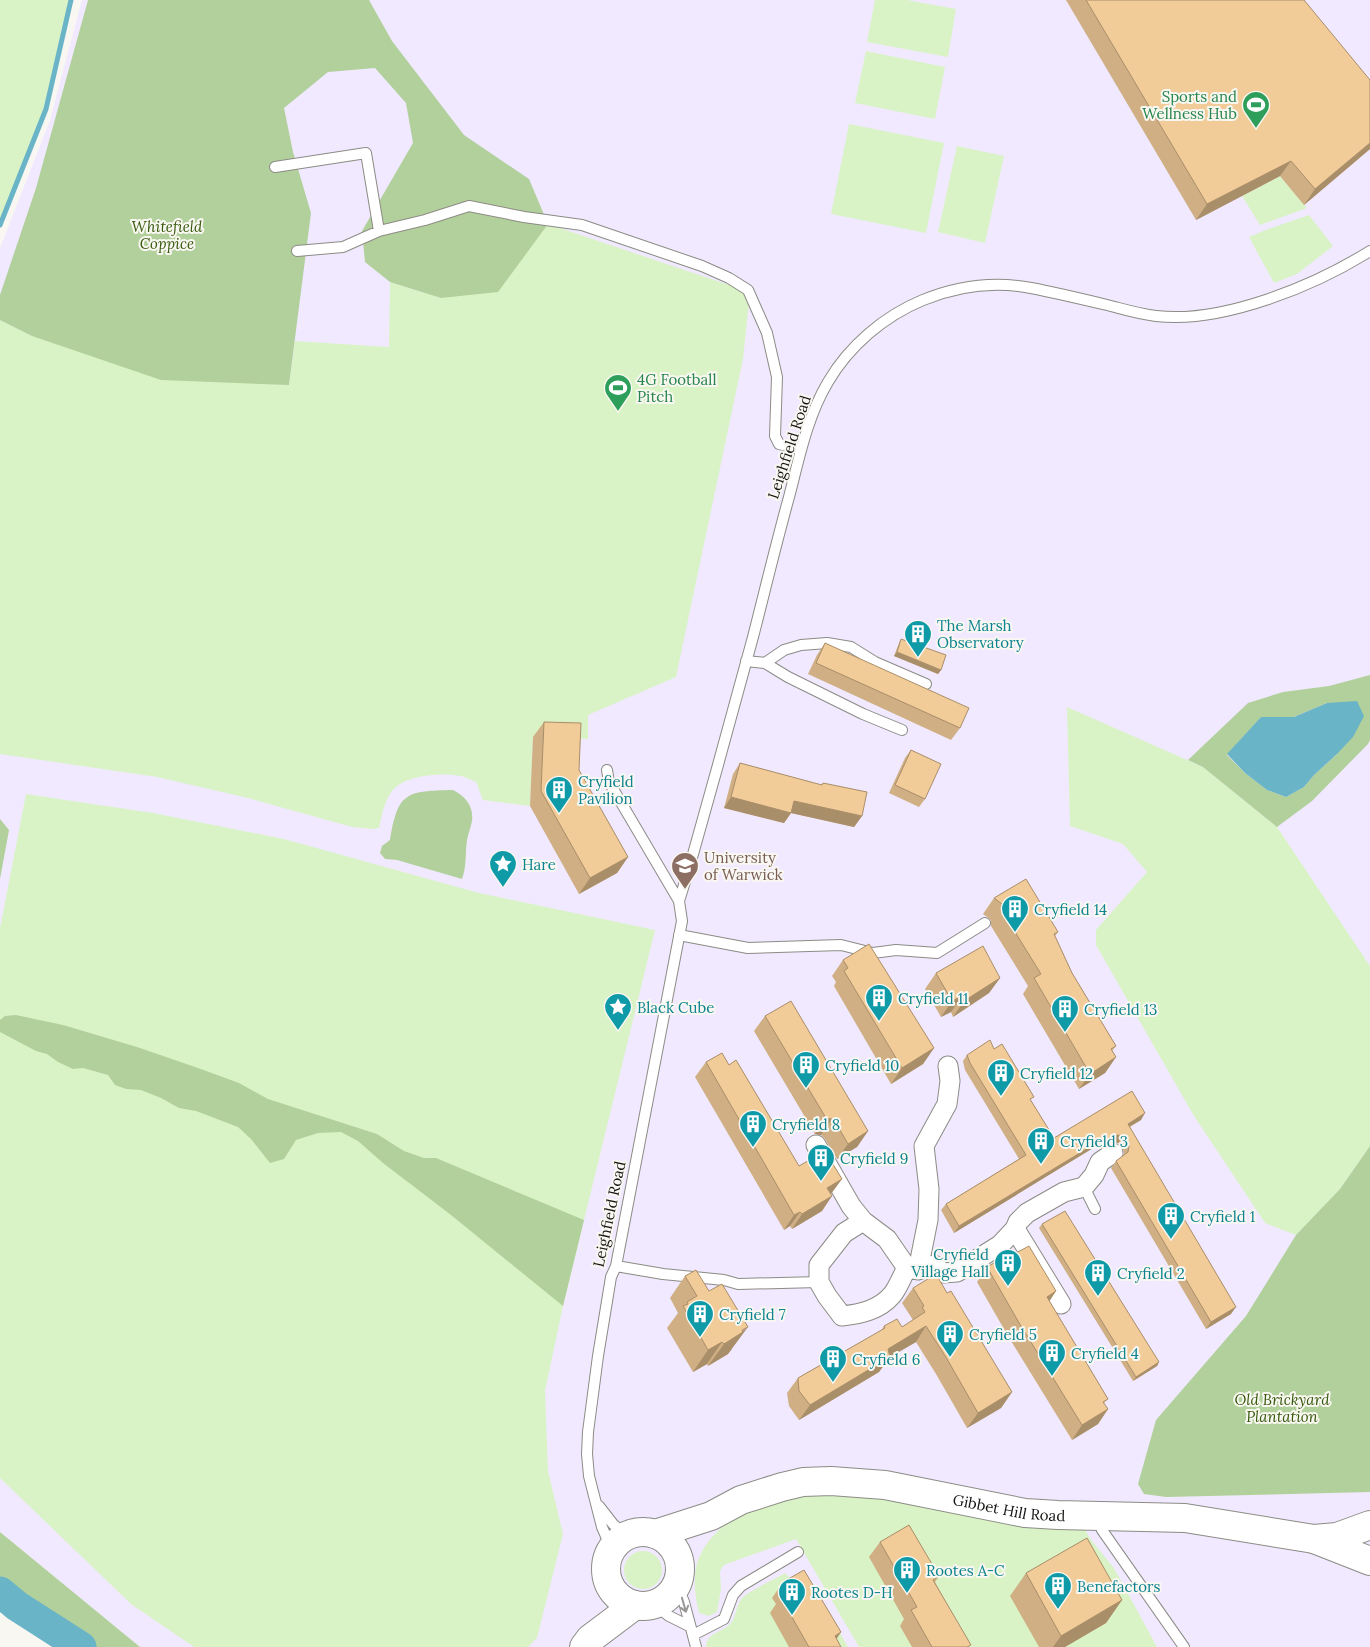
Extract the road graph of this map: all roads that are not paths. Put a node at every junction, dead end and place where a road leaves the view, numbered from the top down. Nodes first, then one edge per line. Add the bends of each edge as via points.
1 (275, 167) dead end
2 (379, 231) junction
3 (298, 251) dead end
4 (1370, 251) edge
5 (801, 448) junction
6 (746, 661) junction
7 (765, 663) junction
8 (926, 684) dead end
9 (902, 730) dead end
10 (607, 770) dead end
11 (678, 901) junction
12 (985, 923) dead end
13 (679, 935) junction
14 (948, 1066) dead end
15 (816, 1145) dead end
16 (1113, 1153) dead end
17 (1084, 1187) junction
18 (1095, 1209) dead end
19 (863, 1221) junction
20 (1015, 1230) junction
21 (616, 1266) junction
22 (913, 1269) junction
23 (820, 1282) junction
24 (1061, 1304) dead end
25 (596, 1502) junction
26 (711, 1516) junction
27 (1097, 1516) junction
28 (1370, 1525) edge
29 (655, 1534) junction
30 (1314, 1539) junction
31 (619, 1543) junction
32 (798, 1552) dead end
33 (1370, 1561) edge
34 (678, 1575) junction
35 (609, 1583) junction
36 (644, 1605) junction
37 (691, 1630) junction
38 (587, 1643) edge
39 (696, 1647) edge
40 (1184, 1647) edge

1 - 2 lane via 366,153
2 - 3 lane via 343,247
2 - 5 lane via 469,206 582,225 729,278 748,290 767,333 777,377 775,436 779,444
4 - 5 lane, Leighfield Road via 1299,287 1244,306 1199,316 1154,316 1023,287 978,286 937,294 886,320 852,350 828,382
5 - 6 lane, Leighfield Road
6 - 7 lane
6 - 11 lane, Leighfield Road
7 - 8 lane via 784,650 827,643 851,648
7 - 9 lane via 863,714
10 - 11 lane via 609,782
11 - 13 lane, Leighfield Road via 682,922
12 - 13 lane via 938,953 896,950 873,953 841,945 748,948
13 - 21 lane, Leighfield Road
14 - 22 street via 947,1104 924,1146 929,1189 928,1220
15 - 19 street
16 - 17 street via 1100,1162
17 - 18 lane
17 - 20 street via 1064,1192 1028,1213
19 - 22 street via 887,1239
19 - 23 street via 844,1234 819,1265
20 - 22 street via 1000,1245 957,1272 943,1273 934,1265
20 - 24 street
21 - 23 lane via 738,1284
21 - 25 lane, Leighfield Road via 611,1277 588,1432 589,1476
22 - 23 street via 892,1295 863,1314 842,1316
25 - 31 lane, Leighfield Road via 613,1524
25 - 31 lane, Leighfield Road via 602,1527
26 - 27 street, Gibbet Hill Road via 741,1500 782,1487 831,1481 885,1485 1025,1513
26 - 29 street, Gibbet Hill Road
26 - 34 street, Gibbet Hill Road
27 - 30 street, Gibbet Hill Road via 1185,1518
27 - 40 lane via 1102,1530
28 - 30 street, Gibbet Hill Road via 1337,1537
29 - 31 street via 641,1532
29 - 34 street via 672,1545 677,1554
30 - 33 street, Gibbet Hill Road
31 - 35 street via 608,1560
32 - 37 lane via 741,1586 733,1595 724,1619
34 - 36 street via 667,1597
34 -> 37 lane
35 - 36 street via 624,1600
35 - 38 street
36 - 37 lane
36 - 38 street
37 - 39 lane

